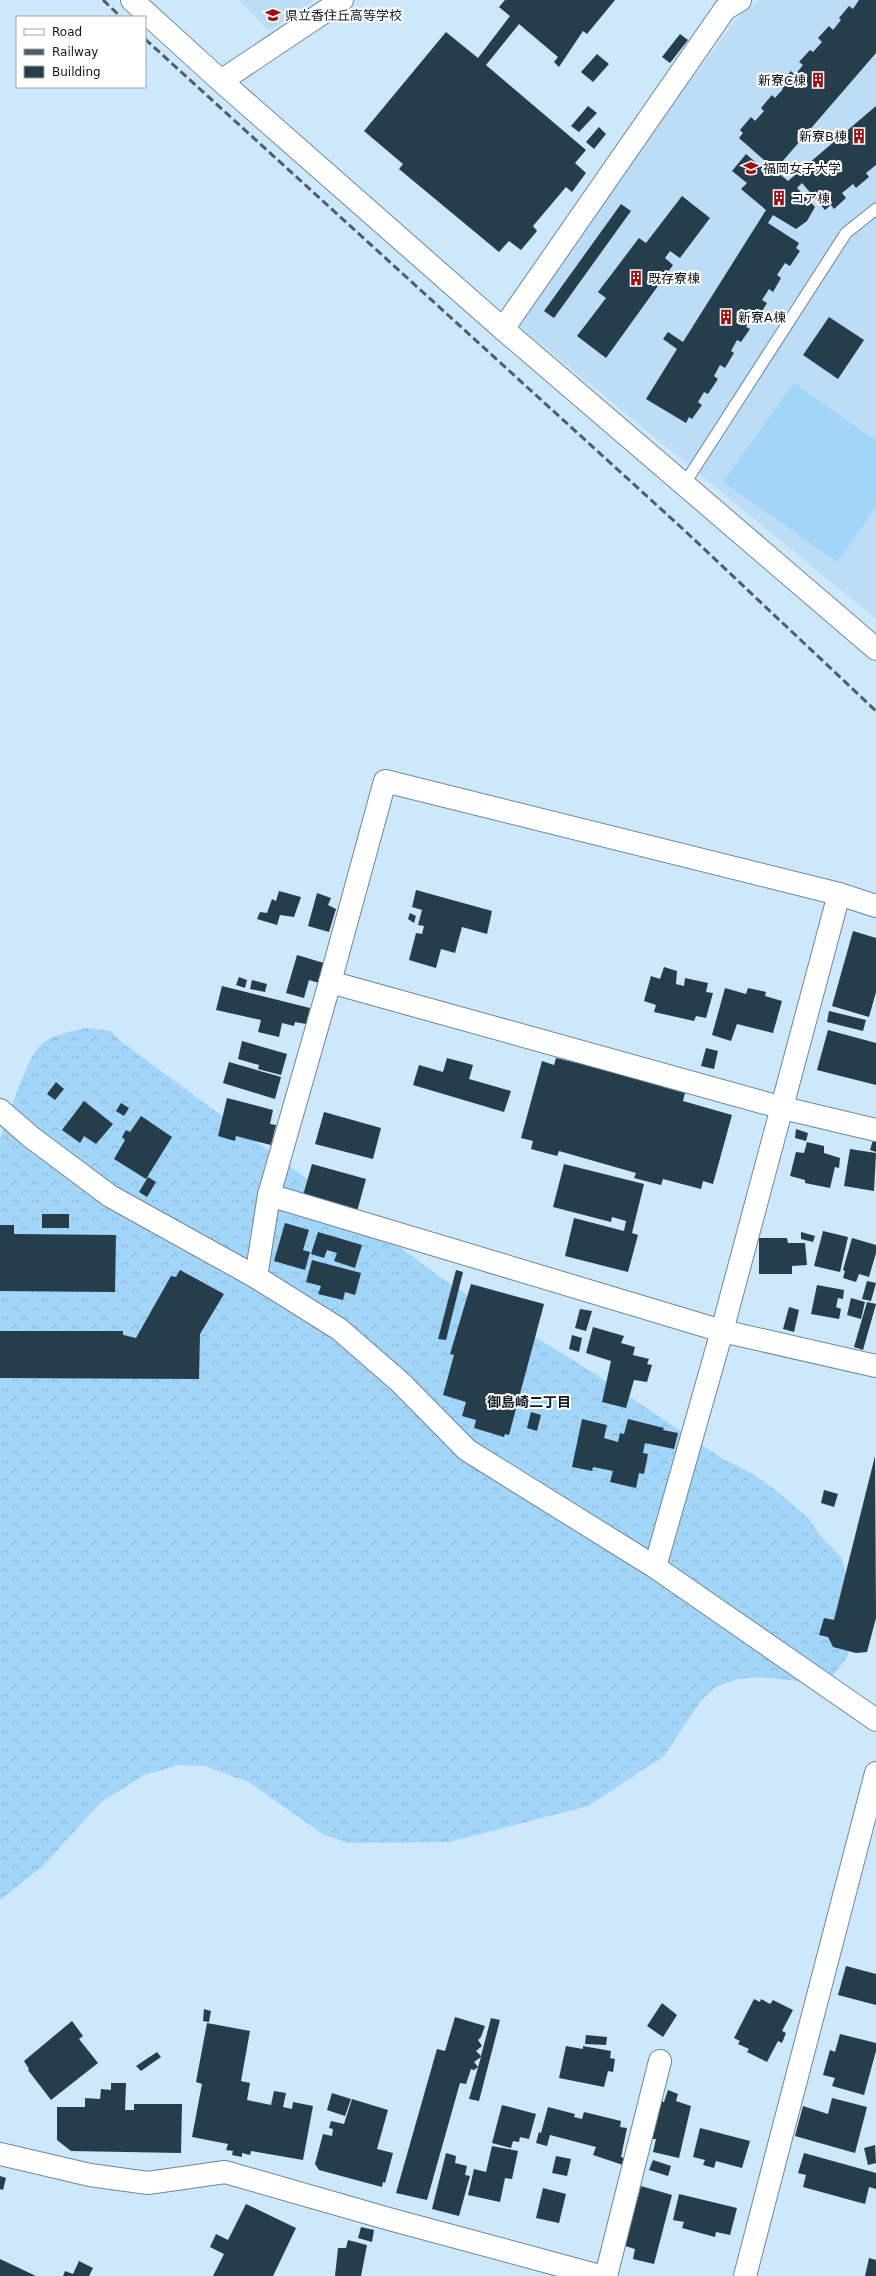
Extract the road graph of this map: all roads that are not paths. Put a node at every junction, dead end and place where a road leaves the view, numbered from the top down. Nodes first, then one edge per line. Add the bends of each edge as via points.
1 (132, 0) edge
2 (342, 0) edge
3 (740, 0) edge
4 (221, 81) junction
5 (876, 209) edge
6 (503, 329) junction
7 (685, 484) junction
8 (876, 649) edge
9 (839, 894) junction
10 (876, 906) edge
11 (330, 982) junction
12 (783, 1108) junction
13 (0, 1110) edge
14 (876, 1130) edge
15 (269, 1195) junction
16 (256, 1277) junction
17 (722, 1331) junction
18 (876, 1366) edge
19 (655, 1567) junction
20 (876, 1720) edge
21 (876, 1773) edge
22 (660, 2061) dead end
23 (0, 2154) edge
24 (600, 2276) edge
25 (606, 2276) edge
26 (745, 2276) edge

1 - 4 street
2 - 4 street
3 - 6 street via 725,9
4 - 6 street
5 - 7 lane via 846,233
6 - 7 street
7 - 8 street
9 - 10 street
9 - 11 street via 385,781
9 - 12 street
11 - 12 street
11 - 15 street
12 - 14 street
12 - 17 street
13 - 16 street via 31,1137 110,1196
15 - 16 street
15 - 17 street
16 - 19 street via 339,1329 401,1383 468,1450
17 - 18 street
17 - 19 street
19 - 20 street
21 - 26 street
22 - 25 street
23 - 24 street via 90,2175 148,2183 225,2172

